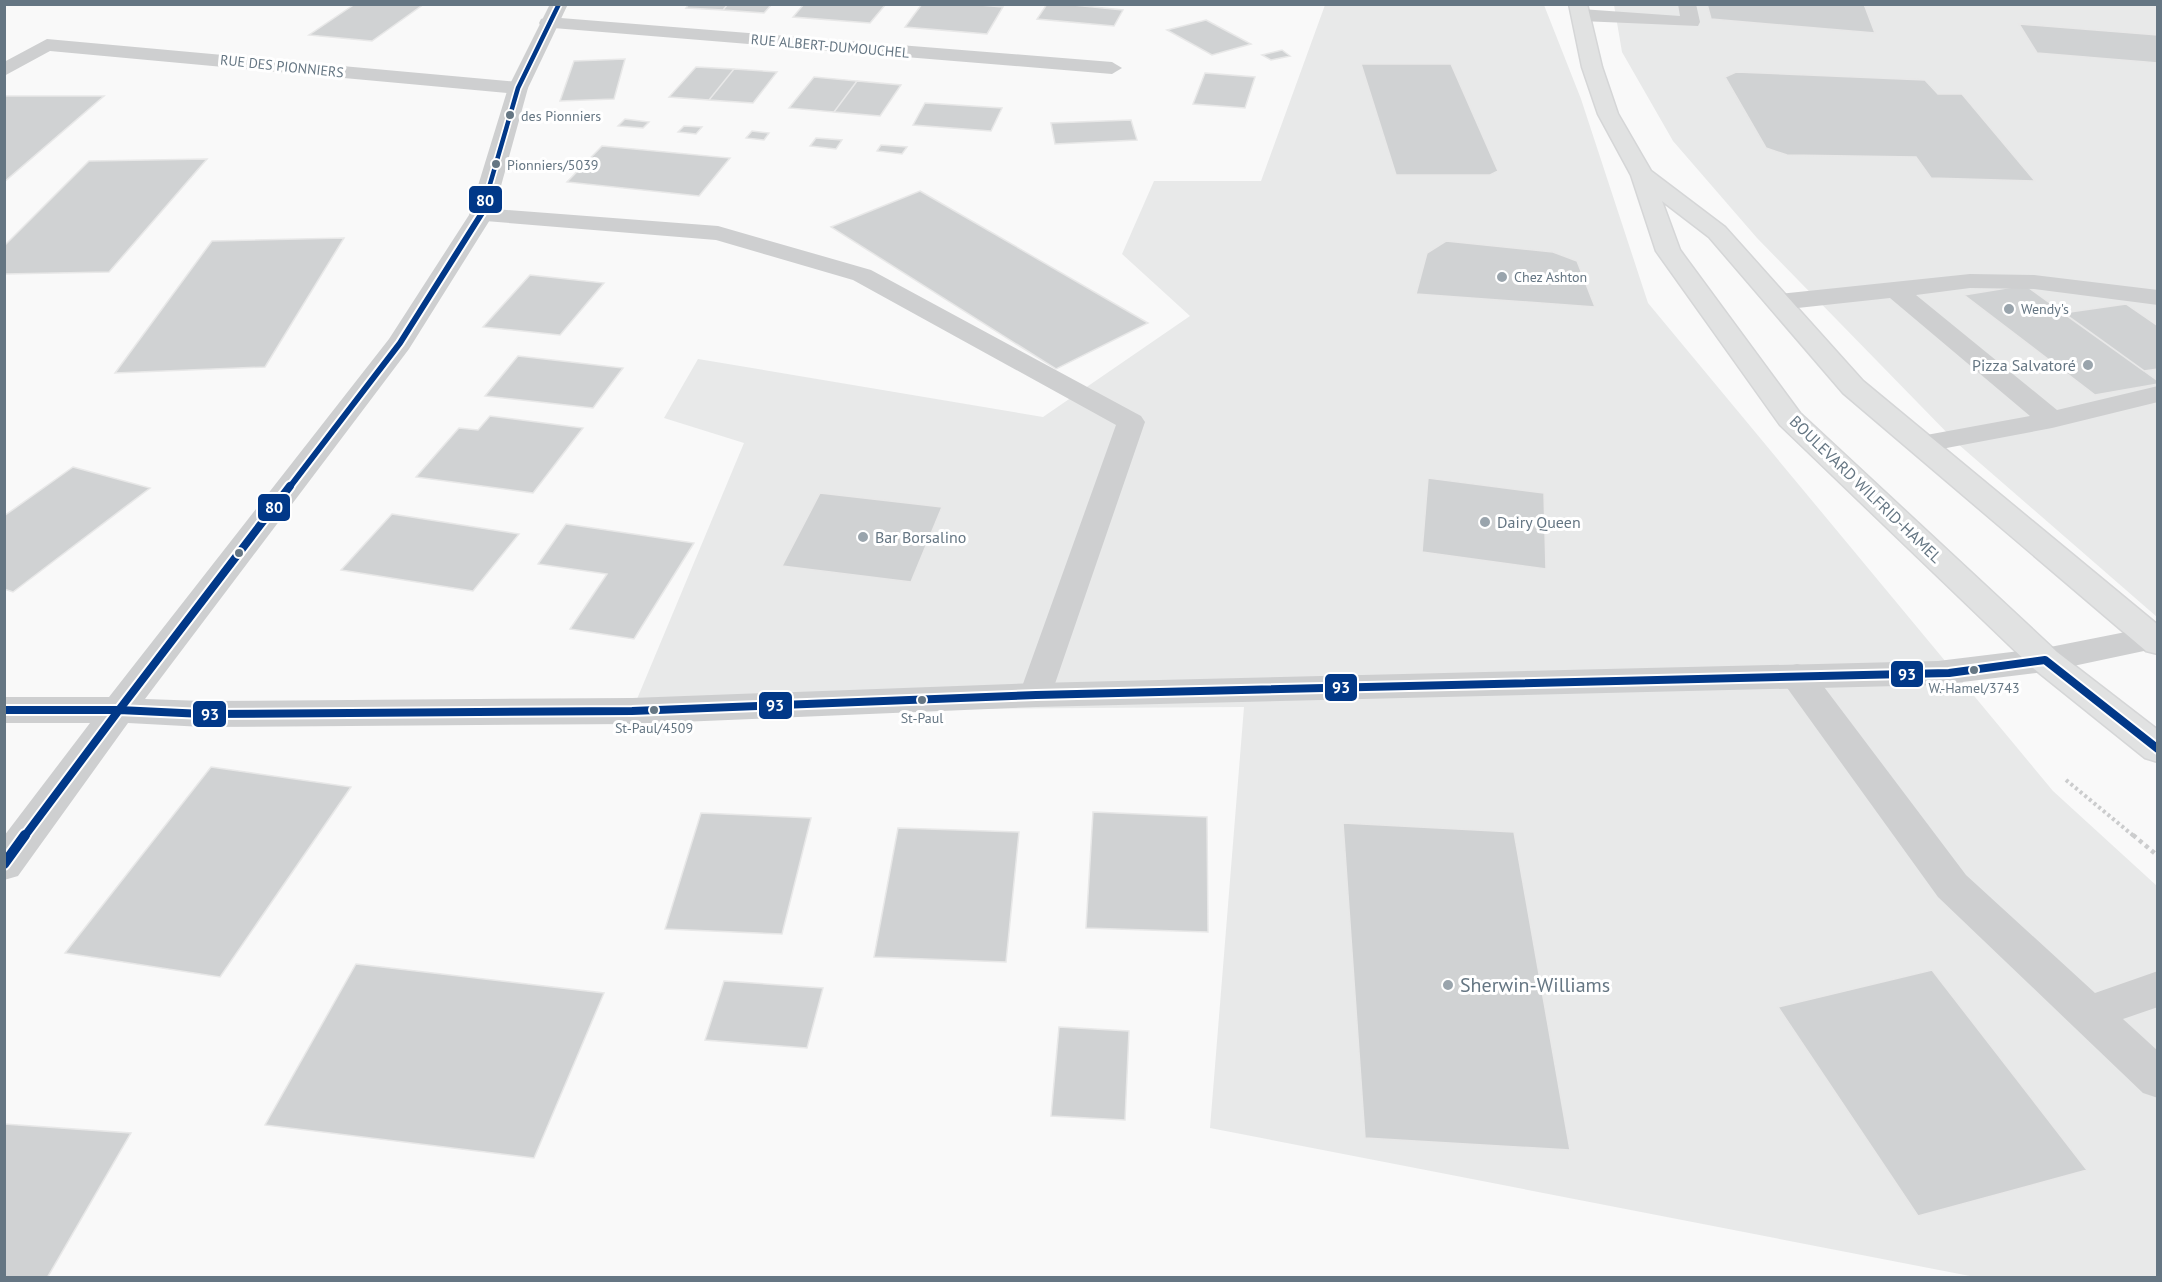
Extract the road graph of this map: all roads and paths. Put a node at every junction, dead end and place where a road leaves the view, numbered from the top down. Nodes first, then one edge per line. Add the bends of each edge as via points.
1 (1687, 4) edge
2 (1579, 10) edge
3 (553, 14) edge
4 (15, 42) dead end
5 (47, 45) junction
6 (1112, 68) dead end
7 (4, 70) edge
8 (518, 88) junction
9 (1642, 174) junction
10 (481, 215) junction
11 (1894, 290) junction
12 (2157, 298) edge
13 (1779, 302) junction
14 (2157, 394) edge
15 (2052, 420) junction
16 (1920, 444) junction
17 (2154, 641) edge
18 (2045, 660) junction
19 (1797, 676) junction
20 (1036, 695) junction
21 (4, 710) edge
22 (120, 710) junction
23 (2157, 749) edge
24 (2066, 780) dead end
25 (2157, 856) edge
26 (4, 865) edge
27 (2157, 989) edge
28 (2088, 1014) junction
29 (2157, 1079) edge

1 - 2 street via 1691,22
2 - 9 main road, BOULEVARD WILFRID-HAMEL via 1608,114
3 - 6 street, RUE ALBERT-DUMOUCHEL
3 - 8 street
4 - 5 street, RUE DES PIONNIERS
5 - 7 street
5 - 8 street, RUE DES PIONNIERS
8 - 10 street
9 - 13 main road, BOULEVARD WILFRID-HAMEL via 1717,232
9 - 18 main road, BOULEVARD WILFRID-HAMEL via 1668,251 1790,418
10 - 20 street via 718,233 862,275 1131,422
10 - 22 street via 400,344
11 - 12 street via 1970,281 2034,282
11 - 13 street
11 - 15 street
13 - 16 main road, BOULEVARD WILFRID-HAMEL via 1853,387
14 - 15 street
15 - 16 street
16 - 17 main road, BOULEVARD WILFRID-HAMEL
17 - 18 street
18 - 19 street via 1949,673
18 - 23 main road, BOULEVARD WILFRID-HAMEL
19 - 20 street
19 - 28 street via 1952,886
20 - 22 street via 632,711 203,714
21 - 22 street
22 - 26 street
24 - 25 path
27 - 28 street
28 - 29 street

